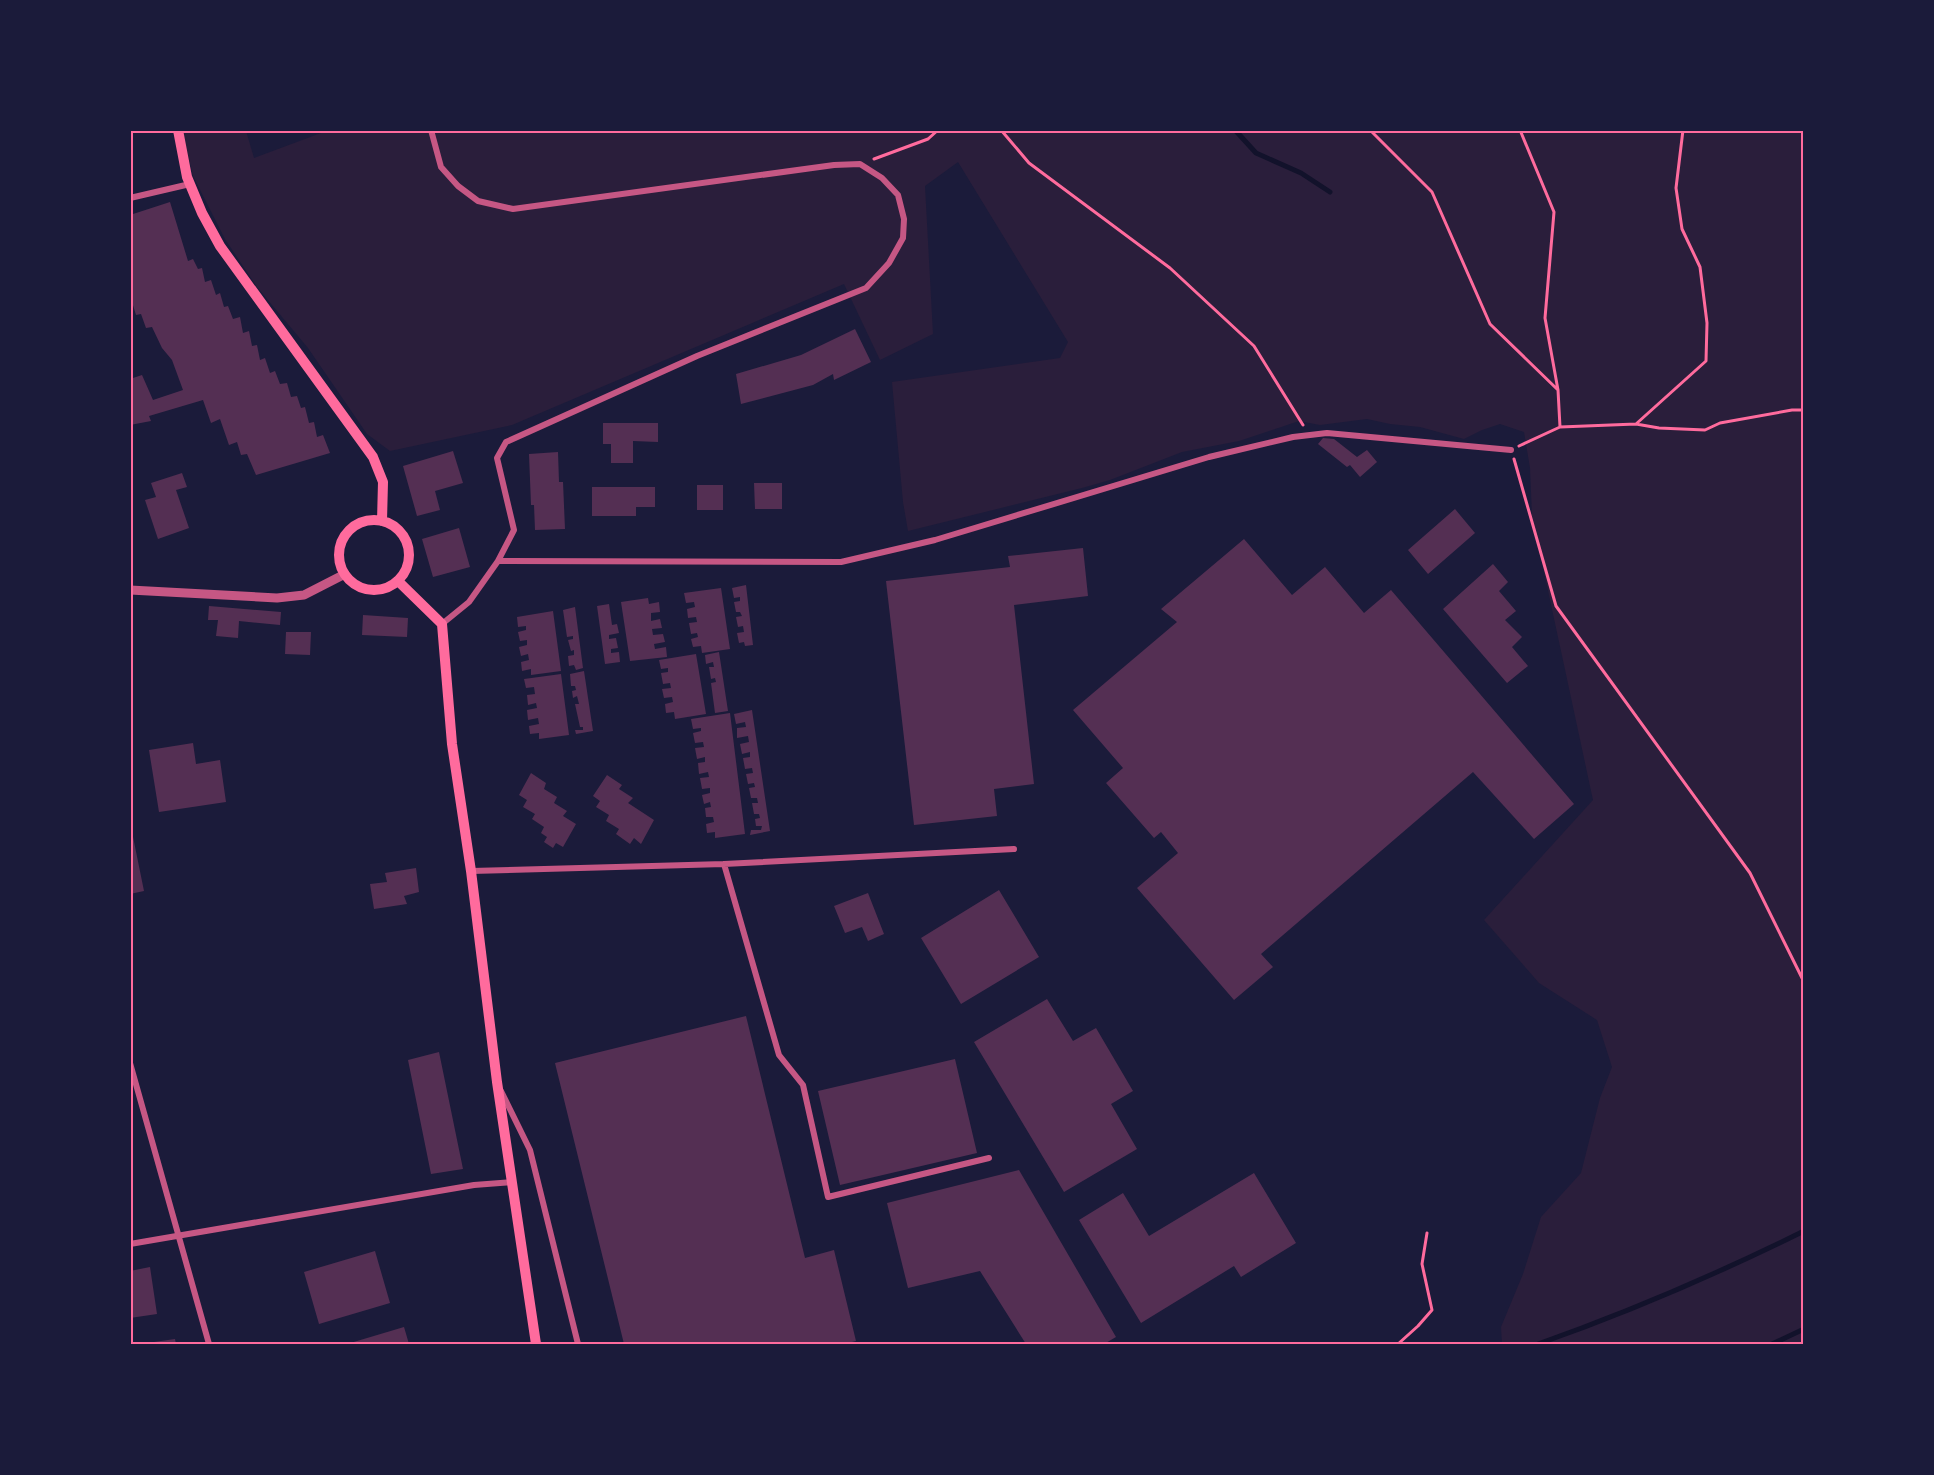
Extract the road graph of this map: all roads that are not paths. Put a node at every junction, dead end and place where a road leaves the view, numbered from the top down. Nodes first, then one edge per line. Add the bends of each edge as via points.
1 (178, 130) edge
2 (431, 130) edge
3 (190, 184) junction
4 (130, 198) edge
5 (1511, 450) road end
6 (382, 521) junction
7 (498, 561) junction
8 (345, 574) junction
9 (398, 581) junction
10 (130, 590) edge
11 (442, 624) junction
12 (1014, 849) dead end
13 (724, 864) junction
14 (471, 871) junction
15 (130, 1063) edge
16 (497, 1082) junction
17 (989, 1158) dead end
18 (512, 1182) junction
19 (180, 1237) junction
20 (130, 1245) edge
21 (209, 1344) edge
22 (536, 1344) edge
23 (578, 1344) edge

1 - 3 main road
2 - 7 street via 441,167 458,186 478,201 513,209 860,164 882,178 898,195 904,219 903,238 889,263 866,288 697,356 506,442 497,458 514,530
3 - 4 street
3 - 6 main road via 220,246 373,457 383,482
5 - 7 street via 1308,434 1209,457 935,540 841,562
6 - 8 main road via 362,522 346,535 339,554
6 - 9 main road via 401,532 409,551
7 - 11 street via 470,602
8 - 9 main road via 370,589
8 - 10 street via 304,595 277,598
9 - 11 main road
11 - 14 main road via 452,744
12 - 13 street
13 - 14 street
13 - 17 street via 779,1055 803,1085 828,1197
14 - 16 main road
15 - 19 street
16 - 18 main road
16 - 23 street via 530,1150
18 - 19 street via 474,1185
18 - 22 main road
19 - 20 street
19 - 21 street

